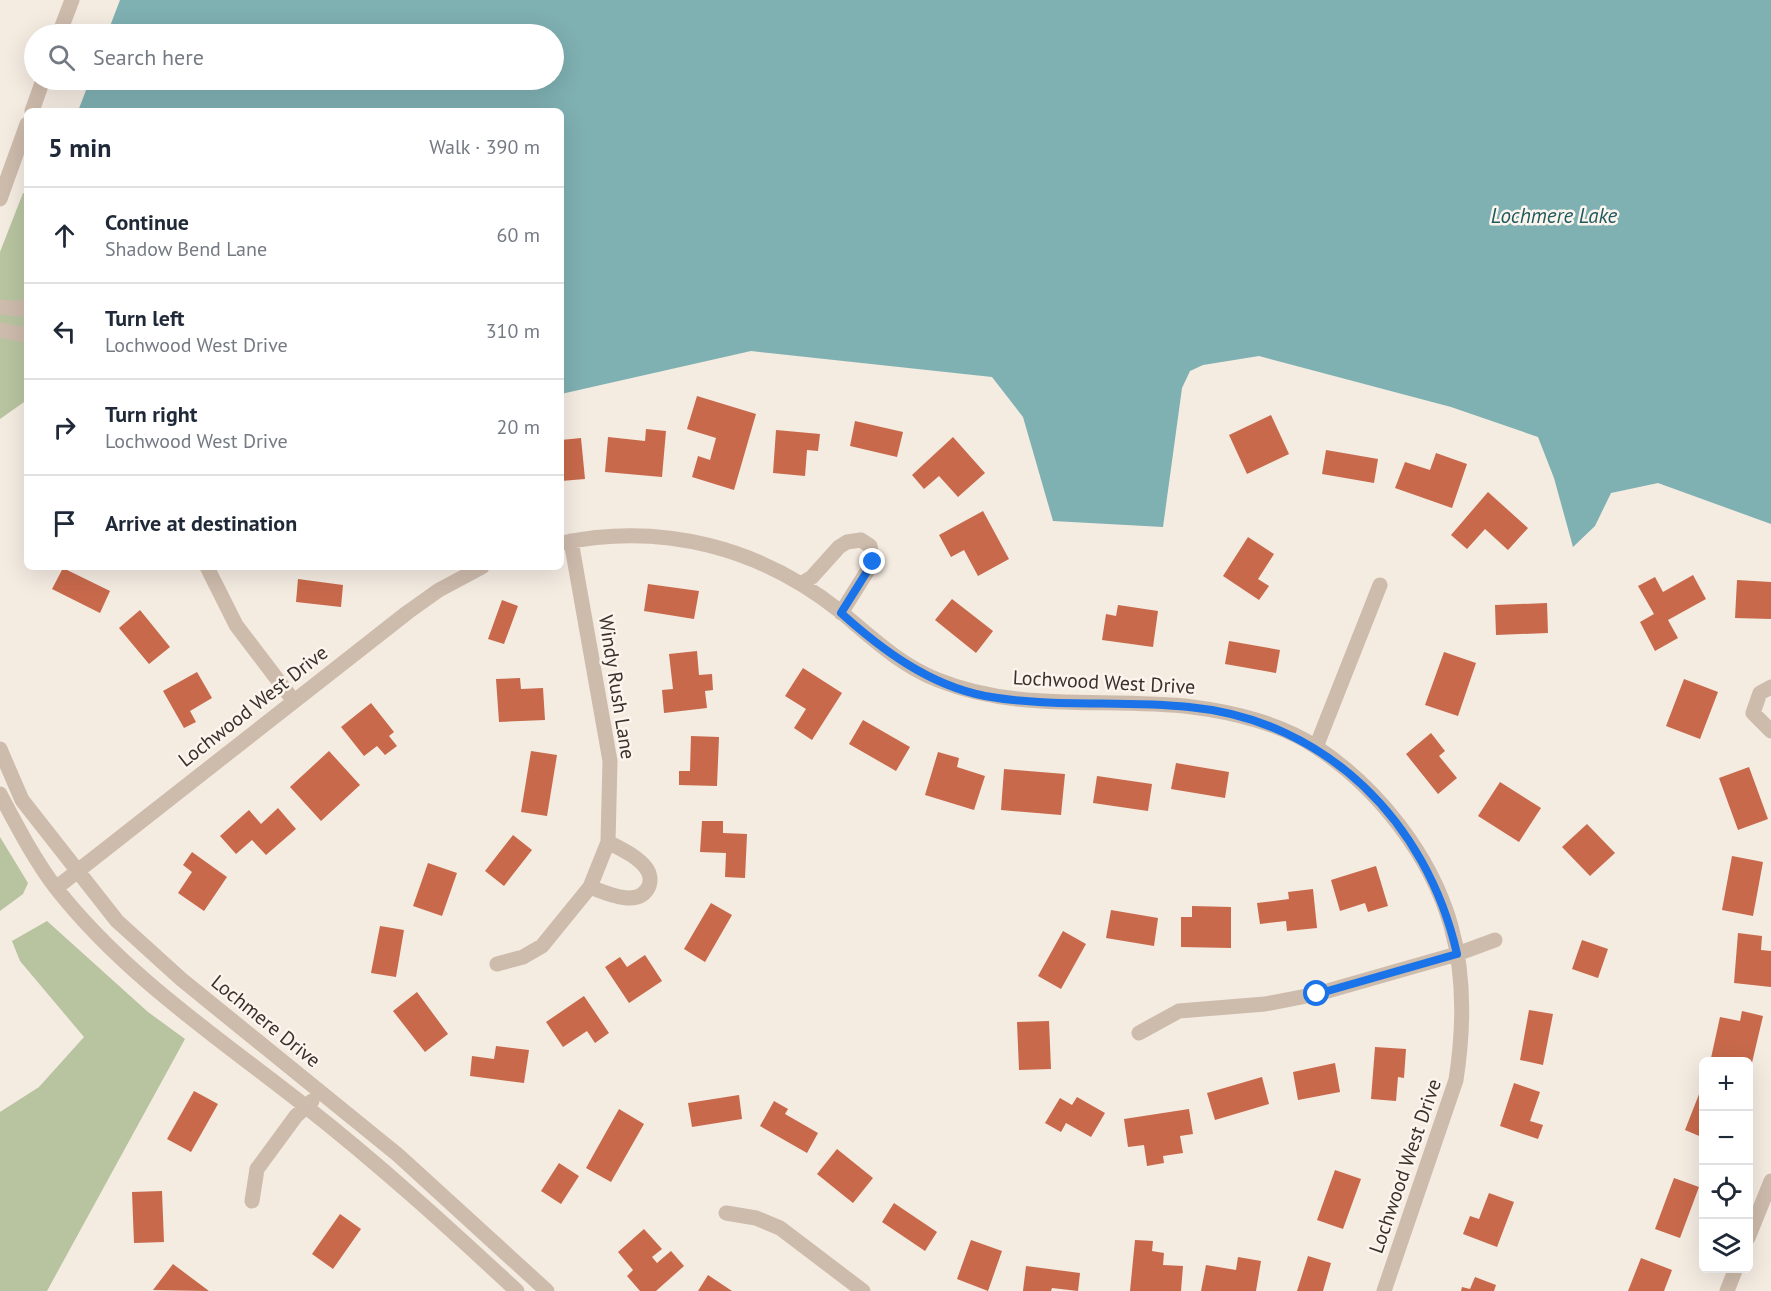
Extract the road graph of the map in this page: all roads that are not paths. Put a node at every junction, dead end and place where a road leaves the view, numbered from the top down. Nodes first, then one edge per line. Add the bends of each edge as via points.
1 (72, 0) edge
2 (63, 24) edge
3 (39, 90) edge
4 (33, 108) edge
5 (24, 132) edge
6 (0, 199) edge
7 (0, 307) edge
8 (24, 307) edge
9 (0, 330) edge
10 (24, 334) edge
11 (566, 542) edge
12 (208, 570) edge
13 (477, 570) edge
14 (801, 584) junction
15 (1380, 585) dead end
16 (841, 613) junction
17 (1771, 687) edge
18 (293, 700) junction
19 (1771, 730) edge
20 (1316, 747) junction
21 (0, 749) edge
22 (0, 794) edge
23 (608, 842) junction
24 (77, 871) junction
25 (590, 887) junction
26 (56, 888) junction
27 (1495, 940) dead end
28 (1457, 954) junction
29 (497, 964) dead end
30 (1139, 1033) dead end
31 (321, 1092) junction
32 (306, 1107) junction
33 (1771, 1181) edge
34 (252, 1201) dead end
35 (726, 1213) dead end
36 (1753, 1228) edge
37 (1734, 1273) edge
38 (517, 1291) edge
39 (547, 1291) edge
40 (863, 1291) edge
41 (1384, 1291) edge
42 (1727, 1291) edge

1 - 2 street
3 - 4 street
5 - 6 street
7 - 8 street
9 - 10 street
11 - 14 street, Lochwood West Drive via 632,534 698,541 749,557
11 - 23 street, Windy Rush Lane via 610,761
12 - 18 street via 236,625
13 - 18 street, Lochwood West Drive via 431,595
14 - 16 street, Lochwood West Drive
14 - 16 street via 847,542 861,540 870,546 873,562
15 - 20 street
16 - 20 street, Lochwood West Drive via 889,654 913,668 983,695 1213,710 1270,727
17 - 19 street via 1760,693 1753,713
18 - 24 street, Lochwood West Drive
20 - 28 street, Lochwood West Drive via 1374,797 1401,828 1442,902
21 - 24 street, Lochmere Drive via 22,800
22 - 26 street
23 - 25 street, Windy Rush Lane
23 - 25 street via 645,866 649,887 643,894 626,897
24 - 26 street, Lochwood West Drive
24 - 31 street, Lochmere Drive via 117,921 181,979
25 - 29 street, Windy Rush Lane via 542,946 523,957
26 - 32 street via 123,960 166,998
27 - 28 street
28 - 30 street via 1291,1000 1179,1011
28 - 41 street, Lochwood West Drive via 1463,1019 1456,1080
31 - 32 street
31 - 39 street, Lochmere Drive via 398,1155
32 - 34 street via 257,1169
32 - 38 street via 423,1204
33 - 36 street
35 - 40 street via 756,1218 780,1228
37 - 42 street

